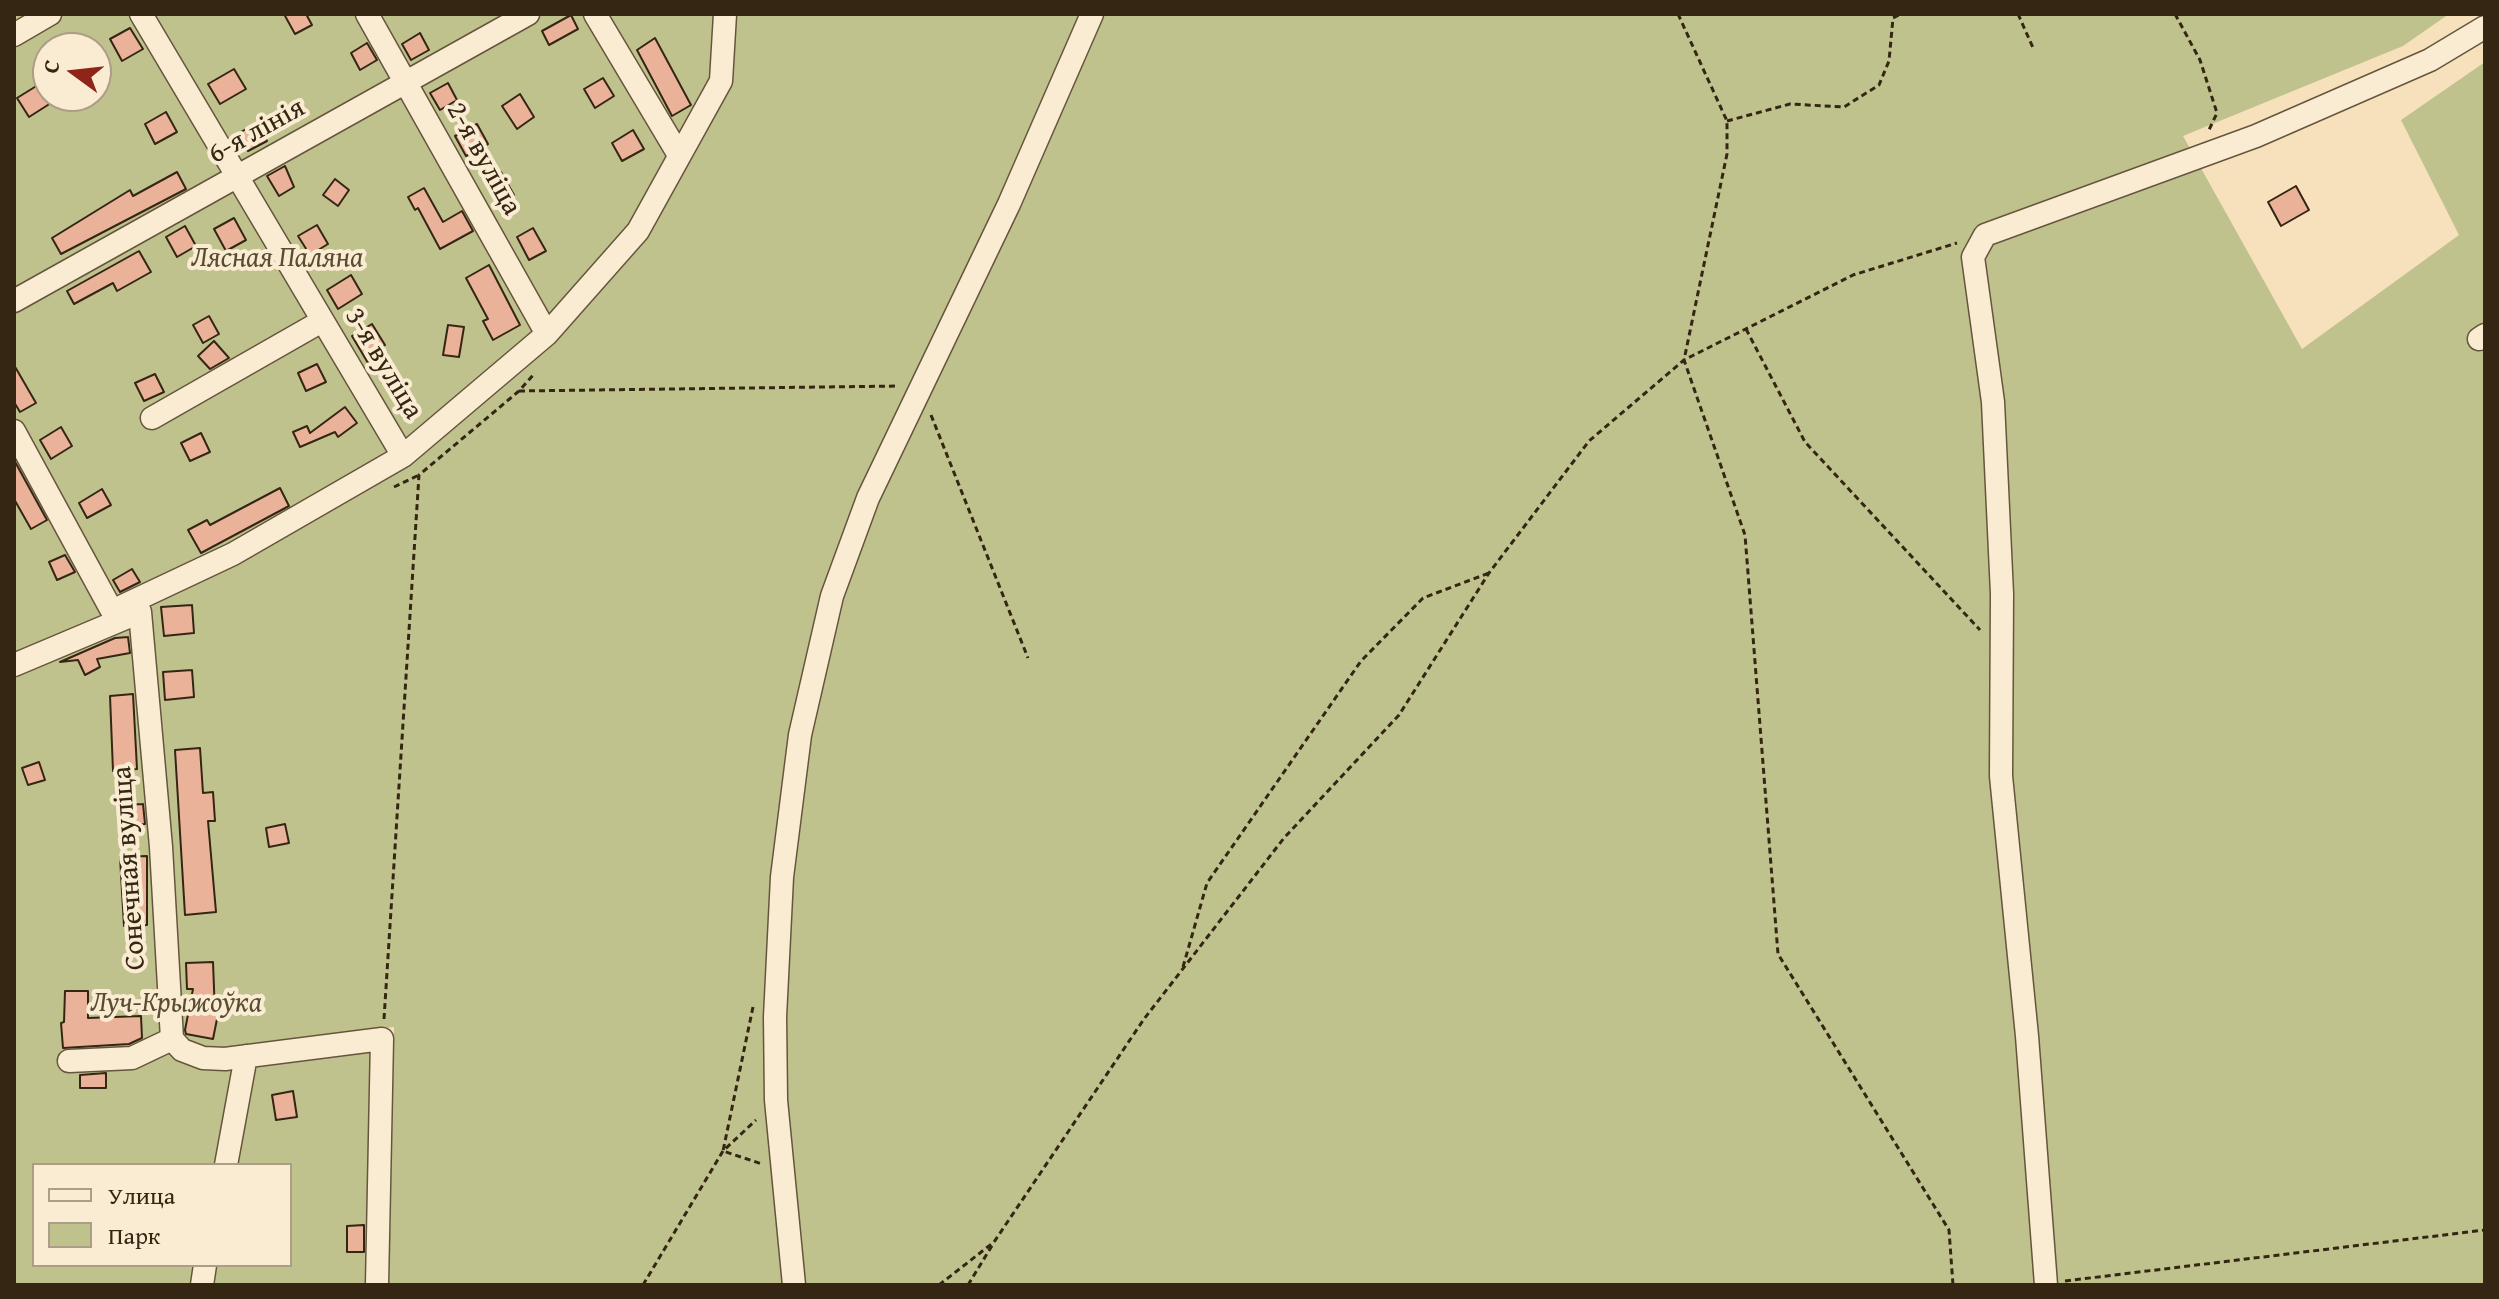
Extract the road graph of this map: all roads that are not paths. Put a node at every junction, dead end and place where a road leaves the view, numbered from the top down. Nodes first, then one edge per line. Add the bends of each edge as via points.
1 (50, 14) edge
2 (141, 14) edge
3 (367, 14) edge
4 (528, 14) edge
5 (595, 14) edge
6 (725, 14) edge
7 (1092, 14) edge
8 (2485, 27) edge
9 (14, 35) edge
10 (407, 84) junction
11 (679, 155) junction
12 (235, 178) junction
13 (14, 301) edge
14 (322, 321) junction
15 (547, 334) junction
16 (152, 418) dead end
17 (14, 431) edge
18 (403, 456) junction
19 (238, 568) dead end
20 (140, 612) junction
21 (14, 665) edge
22 (172, 1039) junction
23 (246, 1056) junction
24 (69, 1061) dead end
25 (226, 1163) edge
26 (2046, 1284) edge
27 (377, 1285) edge
28 (794, 1285) edge

1 - 9 street
2 - 12 street, 3-я вуліца
3 - 10 street, 2-я вуліца
4 - 10 street, 6-я лінія
5 - 11 street
6 - 11 street via 721,81
7 - 28 street via 1009,204 914,386 832,596 800,735 782,877 776,1100
8 - 26 street via 2430,60 2256,136 1985,235 1973,257 1993,402 2001,776
10 - 12 street, 6-я лінія
10 - 15 street, 2-я вуліца
11 - 15 street via 638,231
12 - 13 street, 6-я лінія
12 - 14 street, 3-я вуліца
14 - 16 street
14 - 18 street, 3-я вуліца
15 - 18 street
17 - 18 street via 112,611 233,554
19 - 20 street
20 - 21 street
20 - 22 street, Сонечная вуліца
22 - 23 street via 182,1050 203,1058
22 - 24 street via 132,1058
23 - 25 street
23 - 27 street via 382,1039

